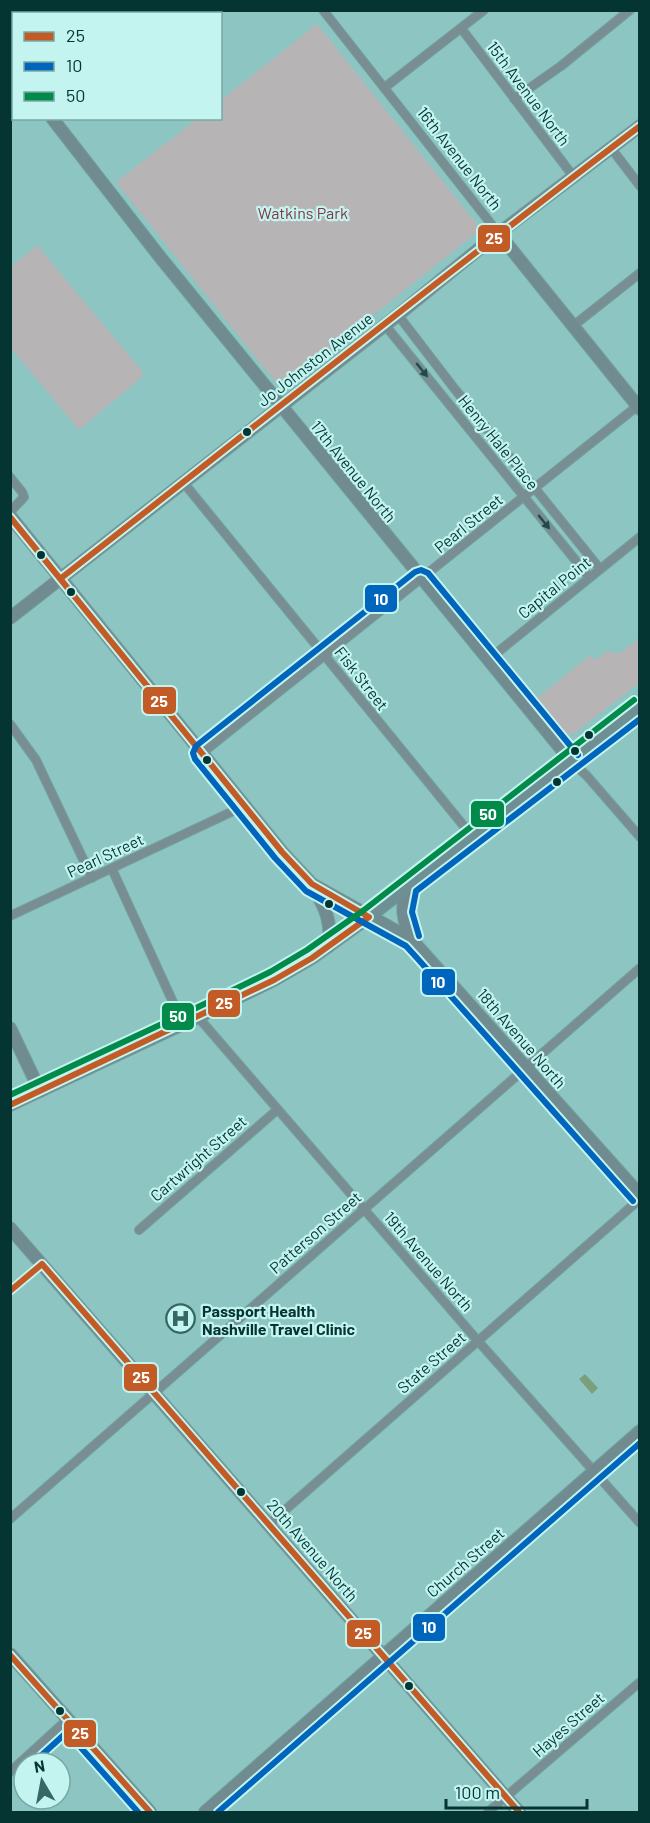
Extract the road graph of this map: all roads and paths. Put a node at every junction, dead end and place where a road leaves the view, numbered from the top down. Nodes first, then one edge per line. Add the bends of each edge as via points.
1 (323, 10) edge
2 (484, 10) edge
3 (630, 10) edge
4 (461, 28) junction
5 (384, 88) junction
6 (514, 99) junction
7 (54, 120) edge
8 (639, 126) edge
9 (611, 148) junction
10 (573, 176) junction
11 (639, 186) edge
12 (499, 234) junction
13 (639, 273) edge
14 (398, 315) junction
15 (385, 325) junction
16 (573, 326) junction
17 (281, 406) junction
18 (639, 407) edge
19 (10, 477) edge
20 (183, 482) junction
21 (535, 487) junction
22 (524, 497) junction
23 (10, 514) edge
24 (639, 537) edge
25 (600, 568) junction
26 (589, 578) junction
27 (60, 579) junction
28 (421, 579) junction
29 (10, 618) edge
30 (324, 655) junction
31 (488, 660) junction
32 (639, 707) edge
33 (10, 724) edge
34 (202, 753) junction
35 (571, 761) junction
36 (244, 806) junction
37 (472, 836) junction
38 (639, 837) edge
39 (112, 869) junction
40 (92, 878) junction
41 (312, 884) junction
42 (408, 886) junction
43 (10, 916) edge
44 (369, 917) junction
45 (411, 939) junction
46 (329, 946) junction
47 (639, 968) edge
48 (198, 1017) junction
49 (183, 1024) junction
50 (10, 1028) edge
51 (525, 1068) junction
52 (40, 1091) junction
53 (10, 1105) edge
54 (278, 1110) junction
55 (639, 1197) edge
56 (365, 1208) junction
57 (10, 1228) edge
58 (139, 1230) dead end
59 (42, 1264) junction
60 (10, 1291) edge
61 (478, 1341) junction
62 (154, 1393) junction
63 (639, 1431) edge
64 (594, 1471) junction
65 (10, 1519) edge
66 (639, 1523) edge
67 (268, 1525) junction
68 (10, 1654) edge
69 (383, 1656) junction
70 (639, 1682) edge
71 (68, 1719) junction
72 (10, 1772) edge
73 (506, 1798) junction
74 (150, 1812) edge
75 (205, 1812) edge
76 (488, 1812) edge
77 (519, 1812) edge

1 - 5 street, 16th Avenue North
2 - 4 street
3 - 6 street
4 - 5 street
4 - 6 street, 15th Avenue North
5 - 12 street, 16th Avenue North
6 - 10 street, 15th Avenue North
7 - 17 main road, 17th Avenue North
8 - 9 main road, Jo Johnston Avenue
9 - 10 main road, Jo Johnston Avenue
9 - 11 street
10 - 12 main road, Jo Johnston Avenue
12 - 14 main road, Jo Johnston Avenue
12 - 16 main road, 16th Avenue North
13 - 16 street
14 - 15 main road, Jo Johnston Avenue
14 - 21 street, Henry Hale Place
15 - 17 main road, Jo Johnston Avenue
15 -> 22 street, Henry Hale Place
16 - 18 main road, 16th Avenue North
17 - 20 main road, Jo Johnston Avenue
17 - 28 main road, 17th Avenue North
18 - 21 street, Pearl Street
19 - 23 street via 24,496
20 - 27 main road, Jo Johnston Avenue
20 - 30 street, Fisk Street
21 - 22 street, Pearl Street
21 - 25 street, Henry Hale Place
22 -> 26 street, Henry Hale Place
22 - 28 street, Pearl Street
23 - 27 main road
24 - 25 street, Capital Point
25 - 26 street, Capital Point
26 - 31 street, Capital Point
27 - 29 main road, Jo Johnston Avenue
27 - 34 main road
28 - 30 street, Pearl Street
28 - 31 main road, 17th Avenue North
30 - 34 street, Pearl Street
30 - 37 street, Fisk Street
31 - 35 main road, 17th Avenue North
32 - 35 main road
33 - 40 street via 36,760
34 - 36 main road
35 - 37 main road
35 - 38 street, 17th Avenue North
36 - 39 street, Pearl Street
36 - 41 main road
37 - 42 main road
39 - 40 street, Pearl Street
39 - 49 street
40 - 43 street, Pearl Street
41 - 44 main road, 18th Avenue North
41 - 46 main road via 329,918
42 - 44 main road
42 - 45 main road via 402,900 404,923
44 - 45 main road, 18th Avenue North
44 - 46 main road
45 - 51 main road, 18th Avenue North
46 - 48 main road via 274,980
47 - 51 street, Patterson Street
48 - 49 main road
48 - 54 street, 19th Avenue North
49 - 52 main road
50 - 52 main road
51 - 55 main road, 18th Avenue North
51 - 56 street, Patterson Street
52 - 53 main road
54 - 56 street, 19th Avenue North
54 - 58 street, Cartwright Street
55 - 61 street, State Street
56 - 61 street, 19th Avenue North
56 - 62 street, Patterson Street
57 - 59 main road, 20th Avenue North
59 - 60 street
59 - 62 main road, 20th Avenue North
61 - 64 street, 19th Avenue North
61 - 67 street, State Street
62 - 65 street, Patterson Street
62 - 67 main road, 20th Avenue North
63 - 64 main road, Church Street
64 - 66 street, 19th Avenue North
64 - 69 main road, Church Street
67 - 69 main road, 20th Avenue North
68 - 71 main road
69 - 73 main road, 20th Avenue North
69 - 75 main road, Church Street
70 - 73 street, Hayes Street
71 - 72 street
71 - 74 main road
73 - 76 street, Hayes Street
73 - 77 main road, 20th Avenue North

